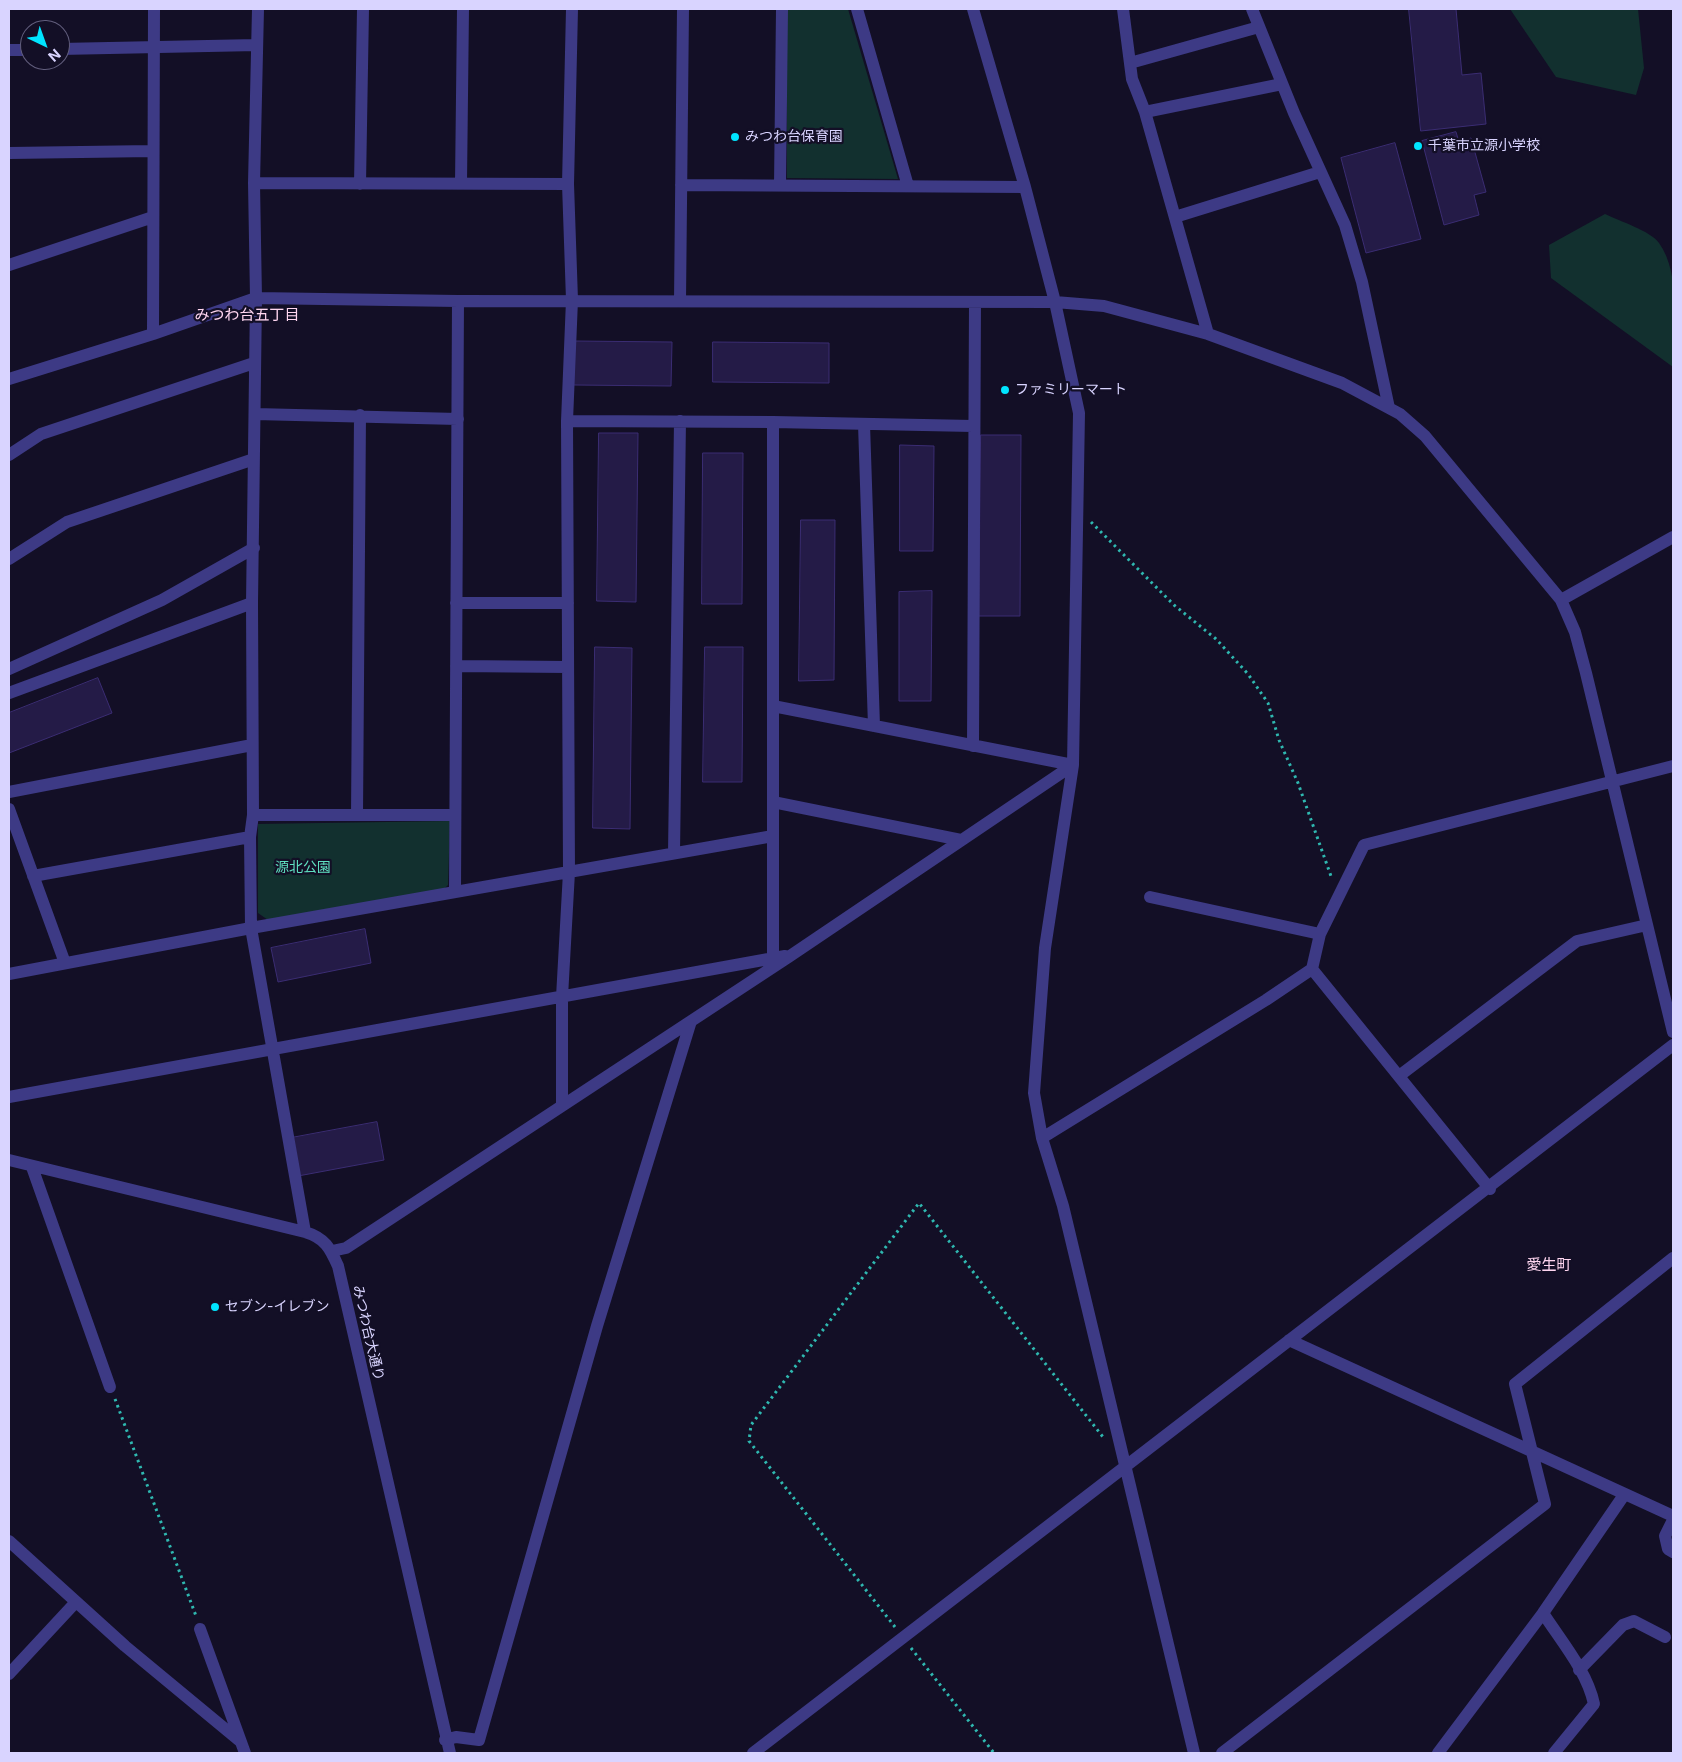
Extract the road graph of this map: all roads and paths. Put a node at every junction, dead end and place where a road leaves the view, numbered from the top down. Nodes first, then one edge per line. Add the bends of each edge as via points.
1 (154, 9) edge
2 (258, 9) edge
3 (363, 9) edge
4 (463, 9) edge
5 (572, 9) edge
6 (683, 9) edge
7 (782, 9) edge
8 (857, 9) edge
9 (973, 9) edge
10 (1123, 9) edge
11 (1252, 9) edge
12 (1259, 27) junction
13 (257, 45) junction
14 (153, 48) junction
15 (70, 49) edge
16 (1130, 63) junction
17 (1282, 84) junction
18 (1145, 112) junction
19 (153, 151) junction
20 (9, 153) edge
21 (1320, 172) junction
22 (461, 183) junction
23 (254, 184) junction
24 (360, 184) junction
25 (568, 184) junction
26 (681, 185) junction
27 (780, 185) junction
28 (908, 186) junction
29 (1026, 186) junction
30 (153, 217) junction
31 (1175, 217) junction
32 (9, 265) edge
33 (256, 298) junction
34 (572, 300) junction
35 (458, 301) junction
36 (680, 301) junction
37 (975, 302) junction
38 (1054, 302) junction
39 (153, 334) junction
40 (1208, 334) junction
41 (254, 363) junction
42 (9, 380) edge
43 (1389, 408) junction
44 (255, 414) junction
45 (360, 415) junction
46 (458, 419) junction
47 (567, 421) junction
48 (680, 421) junction
49 (773, 422) junction
50 (864, 424) junction
51 (973, 426) junction
52 (9, 455) edge
53 (254, 459) junction
54 (1077, 507) junction
55 (1673, 537) edge
56 (254, 548) junction
57 (9, 559) edge
58 (1562, 600) junction
59 (252, 603) junction
60 (456, 603) junction
61 (568, 603) junction
62 (456, 666) junction
63 (568, 667) junction
64 (9, 668) edge
65 (9, 693) edge
66 (773, 706) junction
67 (874, 726) junction
68 (252, 745) junction
69 (973, 746) junction
70 (1073, 765) junction
71 (1673, 766) edge
72 (1612, 781) junction
73 (9, 792) edge
74 (773, 802) junction
75 (9, 809) edge
76 (357, 815) junction
77 (455, 815) junction
78 (253, 816) junction
79 (772, 836) junction
80 (250, 837) junction
81 (962, 840) junction
82 (674, 853) junction
83 (569, 872) junction
84 (33, 876) junction
85 (455, 891) junction
86 (1338, 894) junction
87 (1150, 897) dead end
88 (1647, 925) junction
89 (251, 928) junction
90 (1320, 934) junction
91 (790, 956) junction
92 (773, 958) junction
93 (65, 963) junction
94 (1312, 969) junction
95 (9, 974) edge
96 (562, 997) junction
97 (691, 1021) junction
98 (1673, 1032) edge
99 (1673, 1045) edge
100 (272, 1049) junction
101 (1399, 1076) junction
102 (9, 1097) edge
103 (562, 1105) junction
104 (1042, 1138) junction
105 (9, 1160) edge
106 (32, 1167) junction
107 (1490, 1189) junction
108 (305, 1232) junction
109 (332, 1252) junction
110 (1673, 1258) edge
111 (1289, 1340) junction
112 (110, 1387) joint
113 (1108, 1443) dead end
114 (1531, 1453) junction
115 (1127, 1466) junction
116 (1624, 1495) junction
117 (1673, 1518) edge
118 (9, 1541) edge
119 (1673, 1552) edge
120 (75, 1603) junction
121 (1543, 1613) junction
122 (200, 1629) joint
123 (1665, 1637) dead end
124 (903, 1638) junction
125 (1580, 1670) junction
126 (9, 1674) edge
127 (445, 1740) junction
128 (243, 1748) edge
129 (450, 1753) edge
130 (753, 1753) edge
131 (994, 1753) edge
132 (1194, 1753) edge
133 (1222, 1753) edge
134 (1438, 1753) edge
135 (1554, 1753) edge

1 - 14 street
2 - 13 street
3 - 24 street
4 - 22 street
5 - 25 street
6 - 26 street
7 - 27 street
8 - 28 street
9 - 29 street
10 - 16 street
11 - 12 street
12 - 16 street
12 - 17 street
13 - 14 street
13 - 23 street
14 - 15 street
14 - 19 street
16 - 18 street
17 - 18 street
17 - 21 street
18 - 31 street
19 - 20 street
19 - 30 street
21 - 31 street
21 - 43 street via 1344,225 1362,282
22 - 24 street
22 - 25 street
23 - 24 street
23 - 33 street
25 - 34 street
26 - 27 street
26 - 36 street
27 - 28 street
28 - 29 street
29 - 38 street
30 - 32 street
30 - 39 street
31 - 40 street
33 - 35 street
33 - 39 street
33 - 41 street
34 - 35 street
34 - 36 street
34 - 47 street
35 - 46 street
36 - 37 street
37 - 38 street
37 - 51 street
38 - 40 street via 1104,306
38 - 54 street via 1079,413
39 - 42 street
40 - 43 street via 1342,383
41 - 44 street
41 - 52 street via 41,434
43 - 58 street via 1400,414 1443,454
44 - 45 street
44 - 53 street
45 - 46 street
45 - 76 street
46 - 60 street
47 - 48 street
47 - 61 street
48 - 49 street
48 - 82 street
49 - 50 street
49 - 66 street
50 - 51 street
50 - 67 street
51 - 69 street
53 - 56 street
53 - 57 street via 68,522
54 - 70 street
54 - 86 path via 1174,605 1216,639 1248,674 1268,703
55 - 58 street
56 - 59 street
56 - 64 street via 162,600
58 - 72 street via 1575,632
59 - 65 street
59 - 68 street
60 - 61 street
60 - 62 street
61 - 63 street
62 - 63 street
62 - 77 street
63 - 83 street
66 - 67 street
66 - 74 street
67 - 69 street
68 - 73 street
68 - 78 street
69 - 70 street
70 - 81 street
70 - 104 street via 1045,948 1034,1093
71 - 72 street
72 - 86 street via 1364,845
72 - 88 street
74 - 79 street
74 - 81 street
75 - 84 street
76 - 77 street
76 - 78 street
77 - 85 street
78 - 80 street
79 - 82 street
79 - 92 street
80 - 84 street
80 - 89 street
81 - 91 street
82 - 83 street
83 - 85 street
83 - 96 street
84 - 93 street
85 - 89 street
86 - 90 street
87 - 90 street
88 - 98 street
88 - 101 street via 1577,941
89 - 93 street
89 - 100 street
90 - 94 street
91 - 92 street
91 - 97 street
92 - 96 street
93 - 95 street
94 - 101 street
94 - 104 street
96 - 100 street
96 - 103 street
97 - 103 street
97 - 127 street via 597,1326 480,1740 456,1737
99 - 107 street
100 - 102 street
100 - 108 street
101 - 107 street
103 - 109 street via 346,1248
104 - 115 street via 1063,1206
105 - 106 street, みつわ台大通り
106 - 108 street, みつわ台大通り
106 - 112 street
107 - 111 street
108 - 109 street, みつわ台大通り via 326,1241
109 - 127 street, みつわ台大通り via 338,1266
110 - 114 street via 1515,1384
111 - 114 street
111 - 115 street
112 - 122 path
113 - 124 path via 919,1203 751,1425 749,1441
114 - 116 street
114 - 133 street via 1545,1504
115 - 124 street
115 - 132 street
116 - 117 street
116 - 121 street
117 - 119 street via 1665,1536 1668,1548
118 - 120 street
120 - 126 street
120 - 128 street
121 - 125 street
121 - 134 street
122 - 128 street
123 - 125 street via 1634,1622 1623,1625
124 - 130 street
124 - 131 path
125 - 135 street via 1594,1704
127 - 129 street, みつわ台大通り

